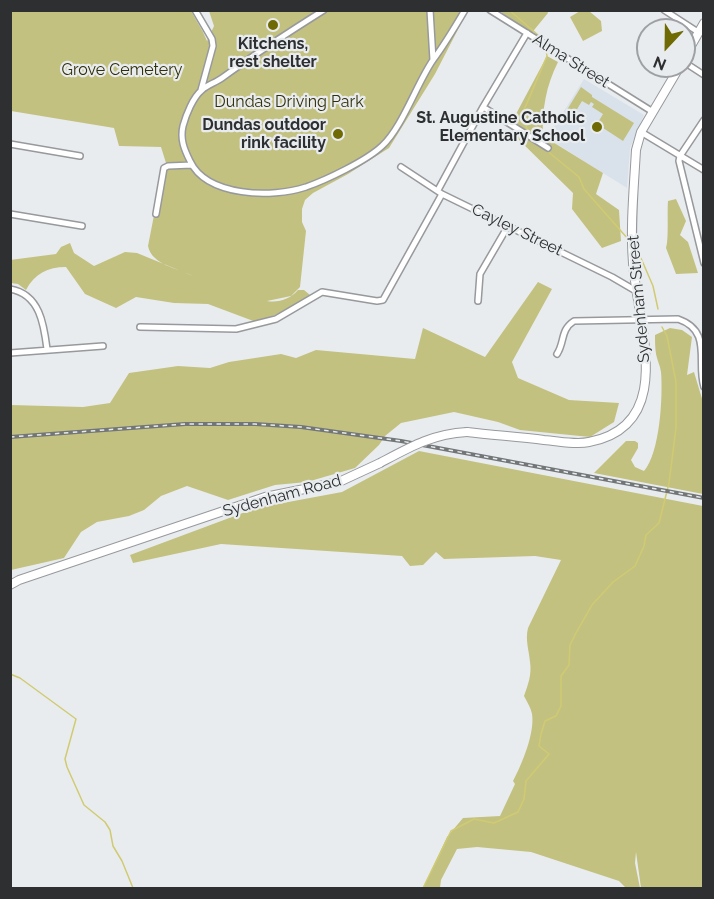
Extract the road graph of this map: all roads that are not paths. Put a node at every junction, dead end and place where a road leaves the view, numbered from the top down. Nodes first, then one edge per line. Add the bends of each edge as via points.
1 (195, 10) edge
2 (324, 10) edge
3 (430, 10) edge
4 (465, 10) edge
5 (490, 10) edge
6 (664, 10) edge
7 (704, 23) edge
8 (698, 32) junction
9 (527, 33) junction
10 (696, 36) edge
11 (433, 60) junction
12 (673, 78) edge
13 (201, 90) junction
14 (483, 107) junction
15 (653, 112) junction
16 (704, 120) edge
17 (641, 132) junction
18 (10, 144) edge
19 (548, 148) dead end
20 (80, 156) dead end
21 (680, 156) junction
22 (192, 165) junction
23 (401, 167) dead end
24 (704, 170) edge
25 (440, 192) junction
26 (10, 214) edge
27 (156, 214) dead end
28 (82, 226) dead end
29 (508, 226) junction
30 (704, 263) edge
31 (10, 289) edge
32 (636, 291) junction
33 (478, 302) dead end
34 (641, 321) junction
35 (140, 327) dead end
36 (701, 336) edge
37 (103, 346) dead end
38 (47, 349) junction
39 (10, 353) edge
40 (557, 354) dead end
41 (704, 387) edge
42 (519, 437) joint
43 (10, 585) edge

1 - 13 street via 212,39 213,52
2 - 13 street
3 - 11 street
4 - 11 street
5 - 9 street, Alma Street
6 - 8 street
7 - 8 main road
8 - 10 main road
9 - 14 street
9 - 15 street, Alma Street
11 - 22 street via 389,138 375,151 329,177 305,187 261,192 222,188
12 - 15 main road, Sydenham Street
13 - 22 street via 182,130 182,142
14 - 19 street
14 - 25 street
15 - 17 main road, Sydenham Street
16 - 21 street
17 - 21 street
17 - 32 main road, Sydenham Street via 636,150 632,237
18 - 20 street
21 - 24 street
21 - 30 street
22 - 27 street via 164,168
23 - 25 street, Cayley Street
25 - 29 street, Cayley Street
25 - 35 street via 383,300 322,292 276,320 236,329
26 - 28 street
29 - 32 street, Cayley Street
29 - 33 street via 480,274
31 - 38 street via 31,299 40,312
32 - 34 main road, Sydenham Street
34 - 36 street via 678,319
34 - 40 street via 574,321 564,331
34 - 42 main road, Sydenham Street via 646,386 636,414 627,423 604,438 582,443
36 - 41 street
37 - 38 street
38 - 39 street
42 - 43 main road, Sydenham Road, bridge via 467,432 433,437 339,482 265,497

